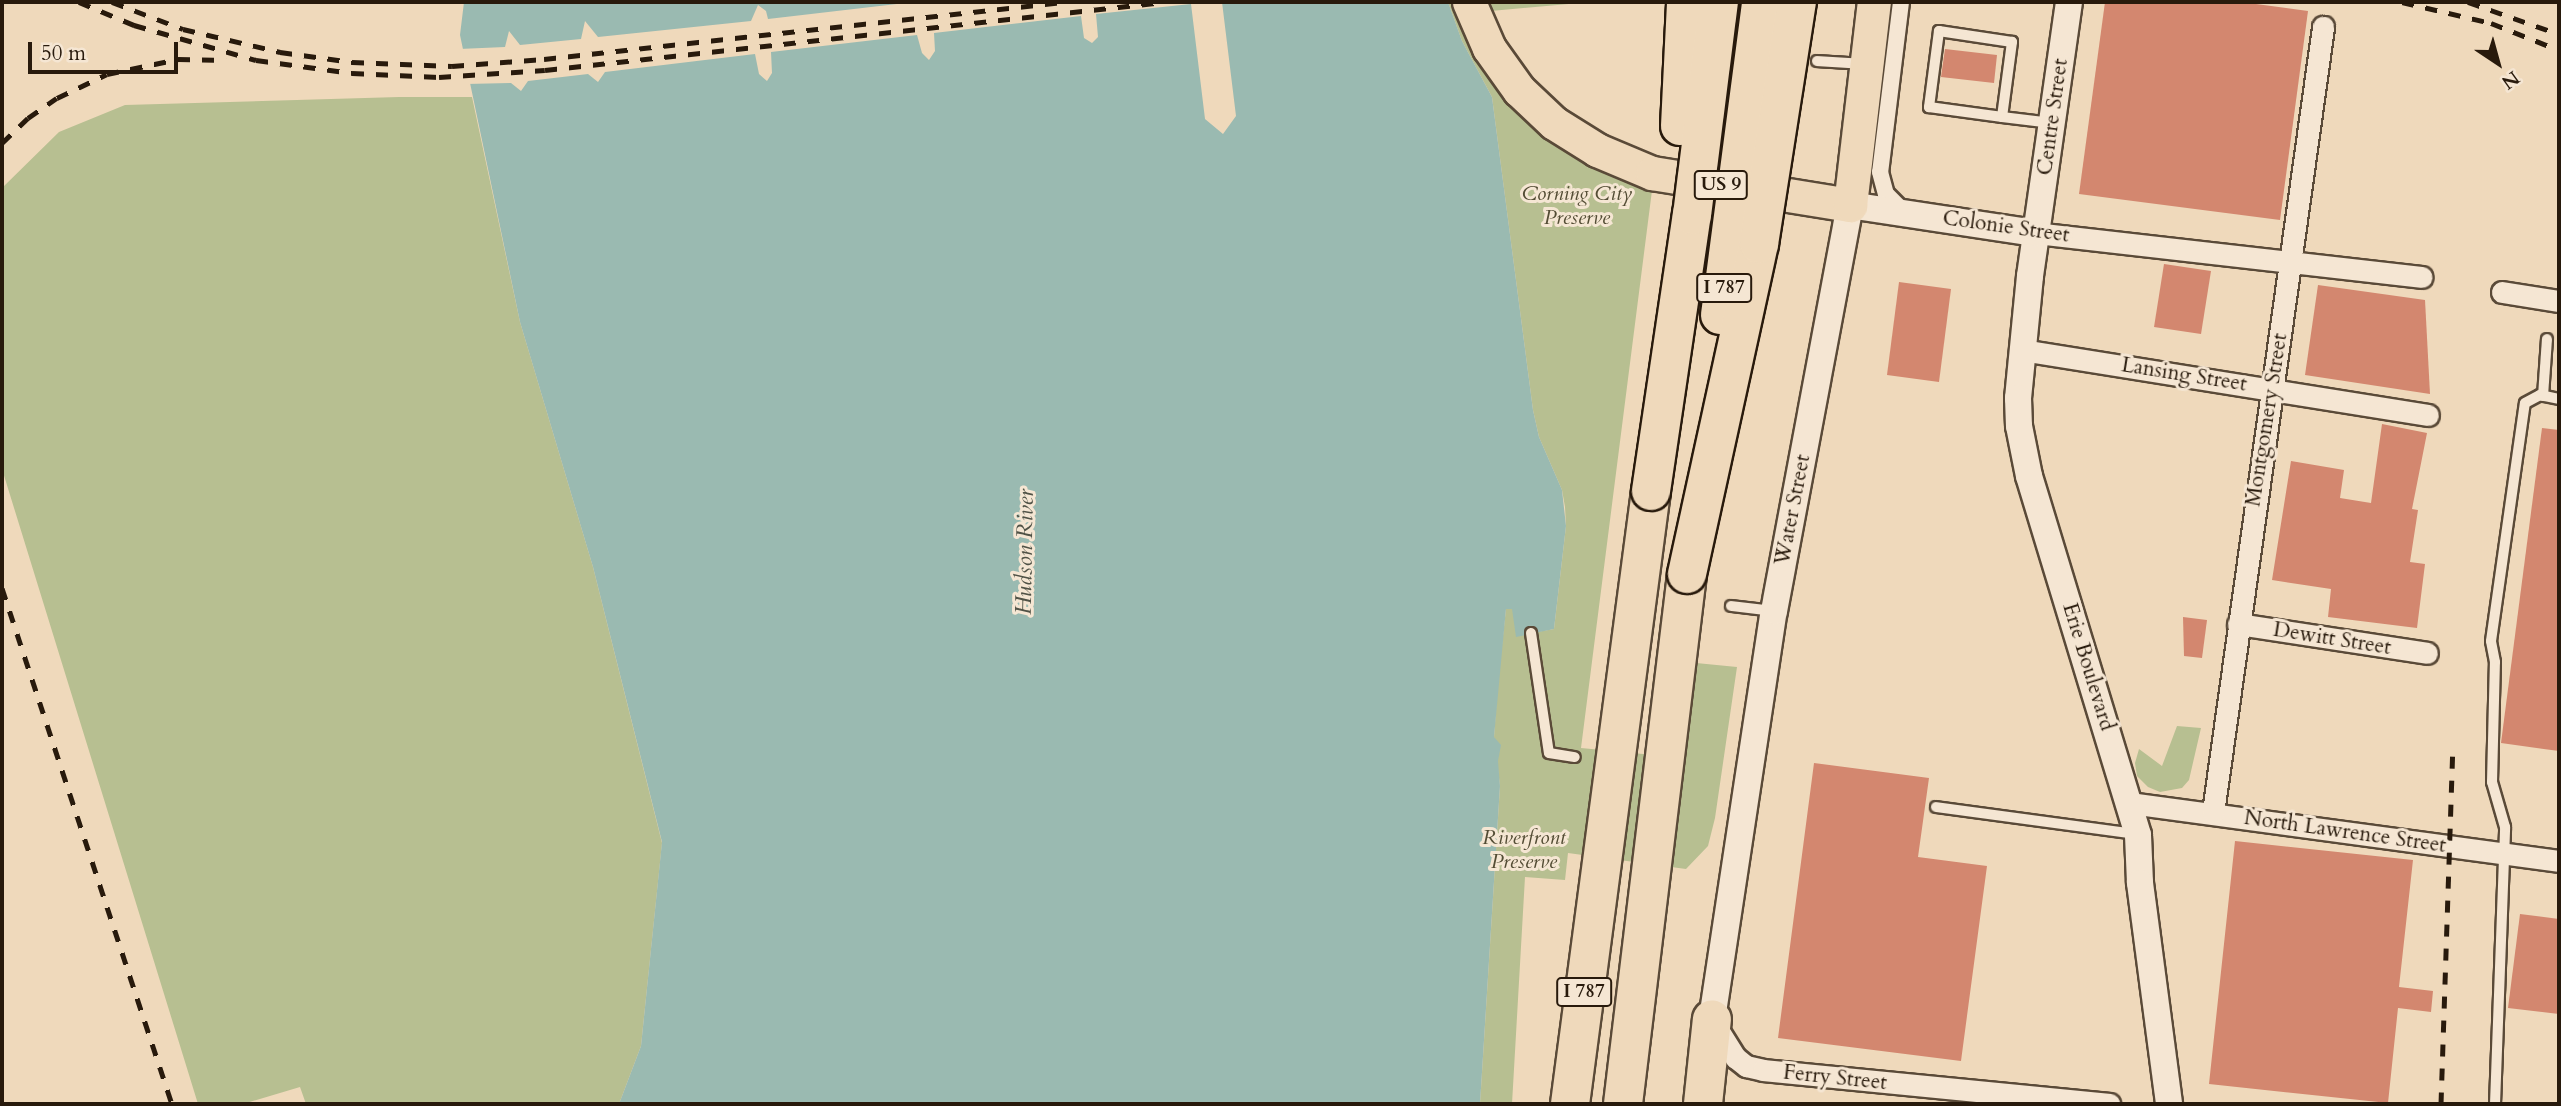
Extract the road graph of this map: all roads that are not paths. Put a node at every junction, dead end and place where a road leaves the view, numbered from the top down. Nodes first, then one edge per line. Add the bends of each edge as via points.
1 (1469, 2) edge
2 (1686, 2) edge
3 (1719, 2) edge
4 (1761, 2) edge
5 (1797, 2) edge
6 (1874, 2) edge
7 (1901, 2) edge
8 (2069, 2) edge
9 (2323, 27) dead end
10 (1817, 61) dead end
11 (1866, 65) junction
12 (2002, 117) junction
13 (2052, 123) junction
14 (1850, 205) junction
15 (1903, 212) junction
16 (2036, 233) junction
17 (2292, 260) junction
18 (2421, 277) dead end
19 (2502, 292) dead end
20 (2559, 301) edge
21 (2547, 339) dead end
22 (2022, 350) junction
23 (2272, 388) junction
24 (2543, 396) junction
25 (2559, 399) edge
26 (2428, 415) dead end
27 (1651, 491) junction
28 (1687, 575) junction
29 (1731, 606) dead end
30 (1774, 611) junction
31 (2238, 624) junction
32 (1531, 634) dead end
33 (2427, 653) dead end
34 (1575, 757) dead end
35 (2130, 803) junction
36 (1936, 807) dead end
37 (2213, 813) junction
38 (2138, 835) junction
39 (2502, 853) junction
40 (2559, 861) edge
41 (1712, 1019) junction
42 (1570, 1104) edge
43 (1623, 1104) edge
44 (1703, 1104) edge
45 (2109, 1104) edge
46 (2169, 1104) edge
47 (2495, 1104) edge

1 - 14 main road, Colonie Street / US 9 via 1489,48 1519,90 1554,123 1597,150 1652,173
2 - 27 highway, bridge
3 - 27 highway, I 787, bridge
4 - 28 highway, I 787, bridge
5 - 28 highway, bridge via 1759,244
6 - 11 main road, Water Street
7 - 15 street via 1881,172 1886,194
8 - 13 street, Centre Street
9 - 17 street, Montgomery Street
10 - 11 lane
11 - 14 main road, Water Street
12 - 12 lane via 1929,107 1940,31 2012,42
12 - 13 lane
13 - 16 street, Centre Street
14 - 15 street, Colonie Street
14 - 30 street, Water Street
15 - 16 street, Colonie Street
16 - 17 street, Colonie Street
16 - 22 street, Erie Boulevard
17 - 18 street, Colonie Street
17 - 23 street, Montgomery Street
19 - 20 street
21 - 24 lane
22 - 23 street, Lansing Street
22 - 35 street, Erie Boulevard via 2018,398 2022,448
23 - 26 street, Lansing Street
23 - 31 street, Montgomery Street
24 - 25 lane
24 - 39 lane via 2525,403 2491,641 2495,662 2493,782 2505,827
27 - 42 highway, I 787
28 - 43 highway, I 787
29 - 30 lane
30 - 41 street, Water Street
31 - 33 street, Dewitt Street
31 - 37 street, Montgomery Street
32 - 34 lane via 1549,753
35 - 37 street, North Lawrence Street
35 - 38 street, Erie Boulevard
36 - 38 lane
37 - 39 street, North Lawrence Street
38 - 46 street, Erie Boulevard via 2140,883
39 - 40 street, North Lawrence Street
39 - 47 lane
41 - 44 highway
41 - 45 street, Ferry Street via 1736,1058 1755,1068

